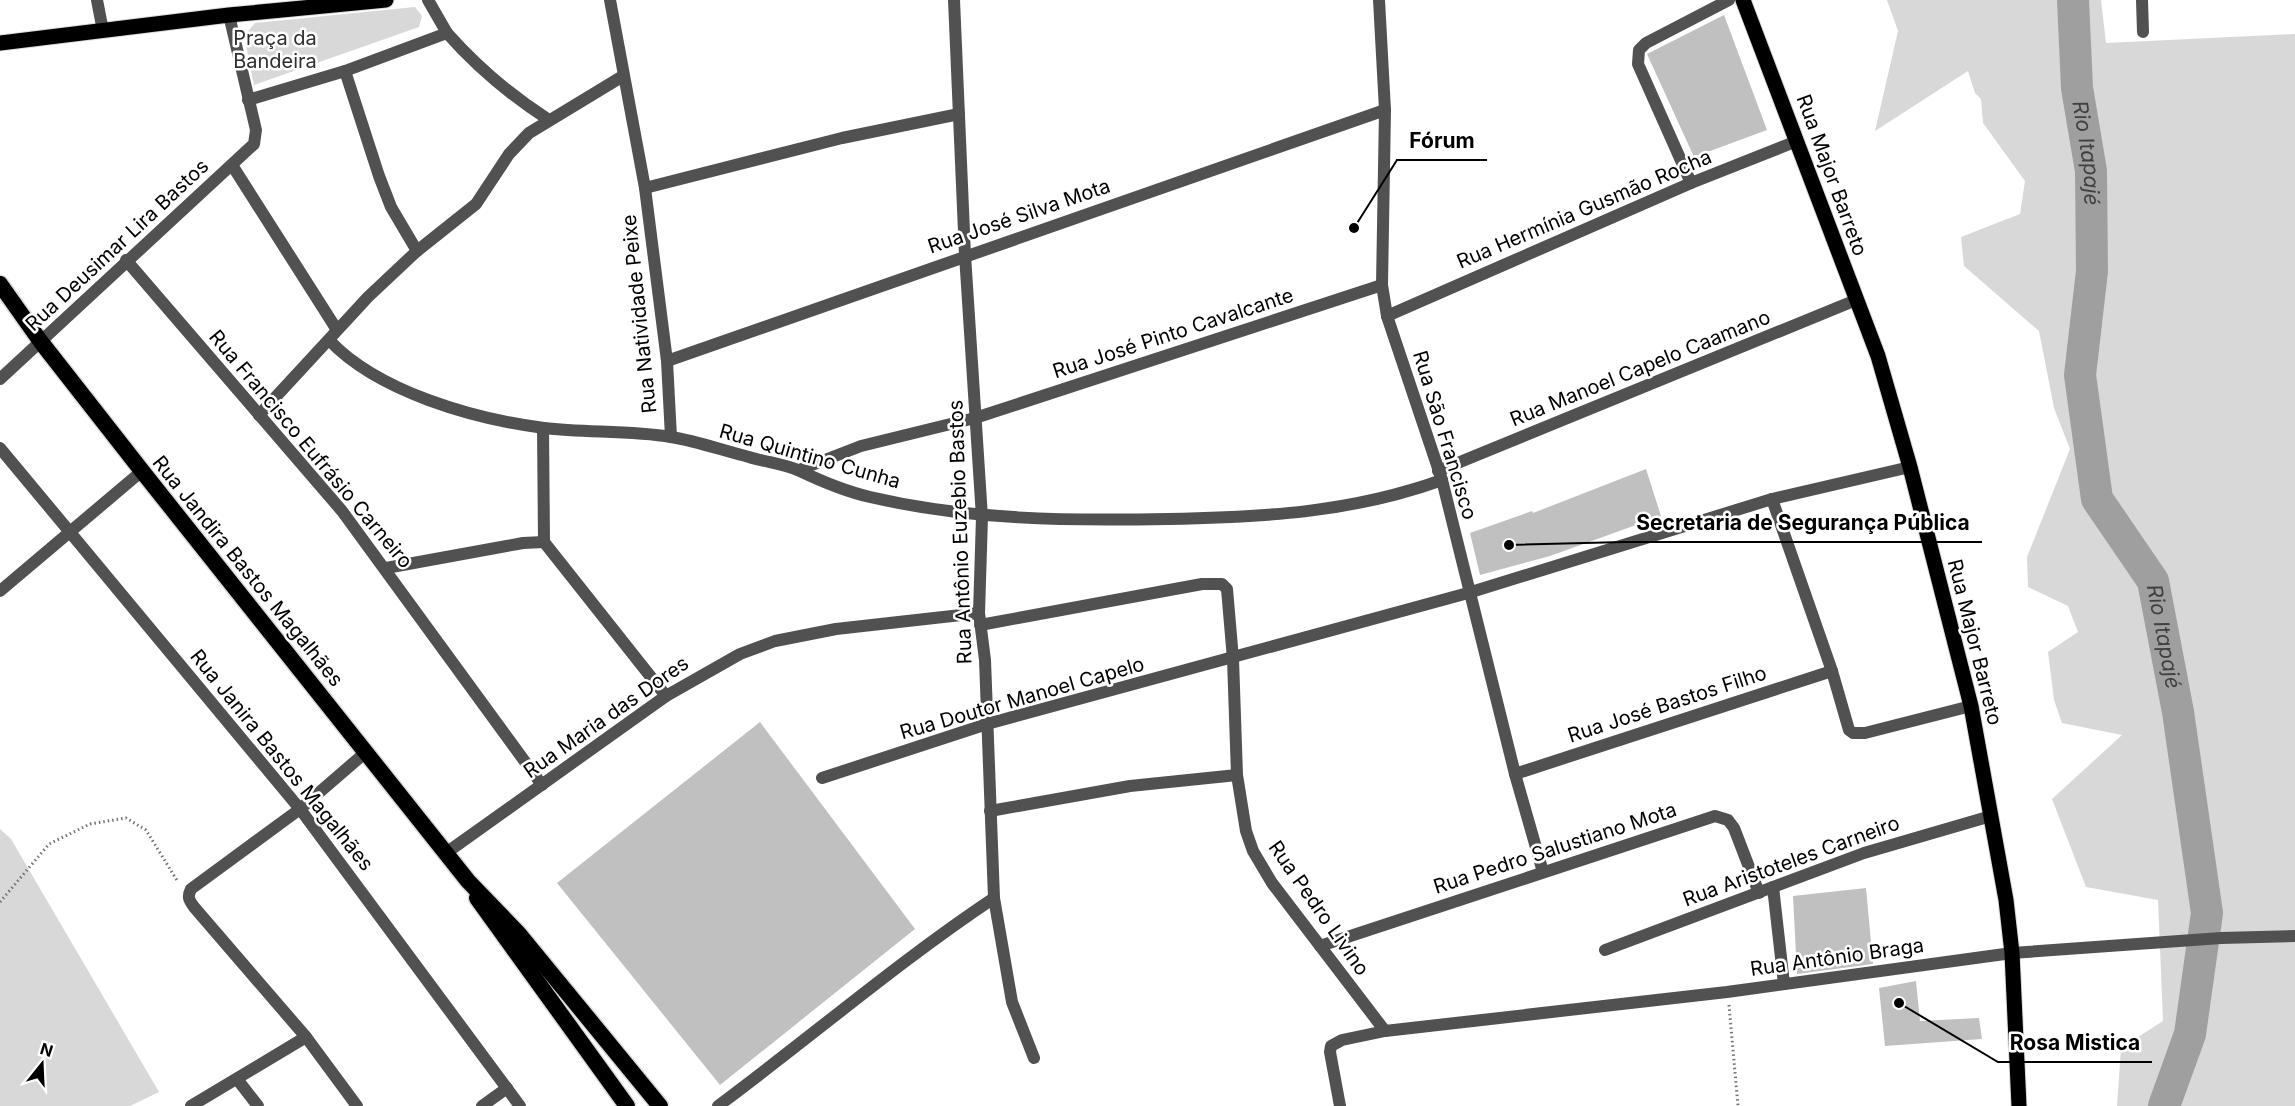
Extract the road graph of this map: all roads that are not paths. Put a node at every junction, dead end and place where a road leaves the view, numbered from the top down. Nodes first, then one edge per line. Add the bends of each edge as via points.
1 (96, 0) edge
2 (386, 0) edge
3 (428, 0) edge
4 (610, 0) edge
5 (954, 0) edge
6 (1379, 0) edge
7 (1729, 0) edge
8 (1743, 0) edge
9 (2142, 0) edge
10 (229, 15) junction
11 (103, 31) junction
12 (2143, 32) dead end
13 (447, 33) junction
14 (2, 45) edge
15 (345, 71) junction
16 (623, 76) junction
17 (248, 100) junction
18 (1385, 110) junction
19 (959, 114) junction
20 (549, 120) junction
21 (1797, 141) junction
22 (232, 165) junction
23 (1691, 183) junction
24 (645, 188) junction
25 (417, 251) junction
26 (965, 255) junction
27 (126, 260) junction
28 (1382, 285) junction
29 (2, 288) edge
30 (1856, 300) junction
31 (1387, 316) junction
32 (337, 330) junction
33 (329, 340) junction
34 (41, 342) junction
35 (667, 362) junction
36 (0, 379) edge
37 (259, 415) junction
38 (975, 418) junction
39 (543, 428) junction
40 (671, 437) junction
41 (0, 448) edge
42 (1910, 467) junction
43 (142, 471) junction
44 (799, 471) junction
45 (1440, 476) junction
46 (1772, 499) junction
47 (982, 517) junction
48 (71, 532) junction
49 (544, 542) junction
50 (386, 568) junction
51 (1222, 584) joint
52 (0, 591) edge
53 (1468, 593) junction
54 (980, 619) junction
55 (1233, 659) junction
56 (1832, 671) junction
57 (666, 696) junction
58 (1971, 706) junction
59 (987, 724) junction
60 (366, 752) junction
61 (1515, 774) junction
62 (1237, 775) junction
63 (822, 778) dead end
64 (542, 785) junction
65 (300, 809) junction
66 (990, 811) junction
67 (1991, 816) junction
68 (446, 853) junction
69 (1543, 872) junction
70 (468, 881) junction
71 (1773, 887) junction
72 (1758, 893) junction
73 (994, 898) junction
74 (2295, 936) edge
75 (1320, 946) junction
76 (1605, 950) dead end
77 (2012, 953) junction
78 (1784, 984) junction
79 (1385, 1031) junction
80 (306, 1037) junction
81 (1034, 1058) dead end
82 (237, 1079) junction
83 (507, 1088) junction
84 (191, 1106) edge
85 (258, 1106) edge
86 (357, 1106) edge
87 (482, 1106) edge
88 (520, 1106) edge
89 (627, 1106) edge
90 (660, 1106) edge
91 (718, 1106) edge
92 (1340, 1106) edge
93 (2019, 1106) edge

1 - 11 street
2 - 10 main road
3 - 13 street
4 - 16 street, Rua Natividade Peixe
5 - 19 street, Rua Antônio Euzebio Bastos
6 - 18 street, Rua São Francisco
7 - 23 street via 1646,43 1638,56 1638,64
8 - 21 main road, Rua Major Barreto
9 - 12 street
10 - 11 main road
10 - 17 street
11 - 14 main road
13 - 15 street
13 - 20 street via 474,64 510,95
15 - 17 street
15 - 25 street via 391,207
16 - 20 street
16 - 24 street, Rua Natividade Peixe
17 - 22 street, Rua Deusimar Lira Bastos via 256,138
18 - 26 street, Rua José Silva Mota
18 - 28 street, Rua São Francisco
19 - 24 street via 842,138
19 - 26 street, Rua Antônio Euzebio Bastos
20 - 25 street via 529,133 509,154 476,204
21 - 23 street, Rua Hermínia Gusmão Rocha
21 - 30 main road, Rua Major Barreto
22 - 27 street, Rua Deusimar Lira Bastos
22 - 32 street
23 - 31 street, Rua Hermínia Gusmão Rocha
24 - 35 street, Rua Natividade Peixe
25 - 32 street
26 - 35 street, Rua José Silva Mota
26 - 38 street, Rua Antônio Euzebio Bastos
27 - 34 street, Rua Deusimar Lira Bastos
27 - 37 street, Rua Francisco Eufrásio Carneiro
28 - 31 street, Rua São Francisco
28 - 38 street, Rua José Pinto Cavalcante
29 - 34 highway, Rua Jandira Bastos Magalhães
30 - 42 main road, Rua Major Barreto via 1878,356
30 - 45 street, Rua Manoel Capelo Caamano
31 - 45 street, Rua São Francisco
32 - 33 street
33 - 37 street
33 - 39 street, Rua Quintino Cunha via 366,372 413,395
34 - 36 street, Rua Deusimar Lira Bastos
34 - 43 highway, Rua Jandira Bastos Magalhães
35 - 40 street, Rua Natividade Peixe
37 - 50 street, Rua Francisco Eufrásio Carneiro
38 - 44 street, Rua José Pinto Cavalcante via 861,446
38 - 47 street, Rua Antônio Euzebio Bastos
39 - 40 street, Rua Quintino Cunha
39 - 49 street
40 - 44 street, Rua Quintino Cunha
41 - 48 street, Rua Janira Bastos Magalhães
42 - 46 street, Rua Doutor Manoel Capelo
42 - 58 main road, Rua Major Barreto
43 - 48 street
43 - 60 highway, Rua Jandira Bastos Magalhães
44 - 47 street, Rua Quintino Cunha via 836,489
45 - 47 street, Rua Quintino Cunha via 1400,495 1283,515 1078,521
45 - 53 street, Rua São Francisco
46 - 53 street, Rua Doutor Manoel Capelo
46 - 56 street
47 - 54 street, Rua Antônio Euzebio Bastos
48 - 52 street
48 - 65 street, Rua Janira Bastos Magalhães
49 - 50 street
49 - 57 street
50 - 64 street, Rua Francisco Eufrásio Carneiro
51 - 54 street, Rua Maria das Dores
51 - 55 street, Rua Pedro Livino via 1229,597
53 - 55 street, Rua Doutor Manoel Capelo
53 - 61 street, Rua São Francisco
54 - 57 street, Rua Maria das Dores via 899,620 776,641 740,654
54 - 59 street, Rua Antônio Euzebio Bastos
55 - 59 street, Rua Doutor Manoel Capelo
55 - 62 street, Rua Pedro Livino
56 - 58 street via 1846,725 1853,733
56 - 61 street, Rua José Bastos Filho
57 - 64 street, Rua Maria das Dores
58 - 67 main road, Rua Major Barreto
59 - 63 street, Rua Doutor Manoel Capelo
59 - 66 street, Rua Antônio Euzebio Bastos
60 - 65 street
60 - 68 highway, Rua Jandira Bastos Magalhães
61 - 69 street, Rua São Francisco
62 - 66 street via 1130,786
62 - 75 street, Rua Pedro Livino via 1253,851
64 - 68 street, Rua Maria das Dores
65 - 80 street via 191,889 189,899
65 - 83 street, Rua Janira Bastos Magalhães
66 - 73 street, Rua Antônio Euzebio Bastos
67 - 71 street, Rua Aristoteles Carneiro via 1883,847
67 - 77 main road, Rua Major Barreto
68 - 70 highway, Rua Jandira Bastos Magalhães
69 - 72 street, Rua Pedro Salustiano Mota via 1715,816 1734,828
69 - 75 street, Rua Pedro Salustiano Mota
70 - 89 highway, Rua Jandira Bastos Magalhães via 480,904
70 - 90 highway, Rua Jandira Bastos Magalhães via 519,934
71 - 72 street, Rua Aristoteles Carneiro
71 - 78 street
72 - 76 street, Rua Aristoteles Carneiro
73 - 81 street, Rua Antônio Euzebio Bastos via 1012,1002
73 - 91 street via 927,943
74 - 77 street, Rua Antônio Braga
75 - 79 street, Rua Pedro Livino
77 - 78 street, Rua Antônio Braga
77 - 93 main road, Rua Major Barreto
78 - 79 street, Rua Antônio Braga
79 - 92 street, Rua Antônio Braga via 1331,1046
80 - 82 street
80 - 86 street
82 - 84 street
82 - 85 street
83 - 87 street
83 - 88 street, Rua Janira Bastos Magalhães

